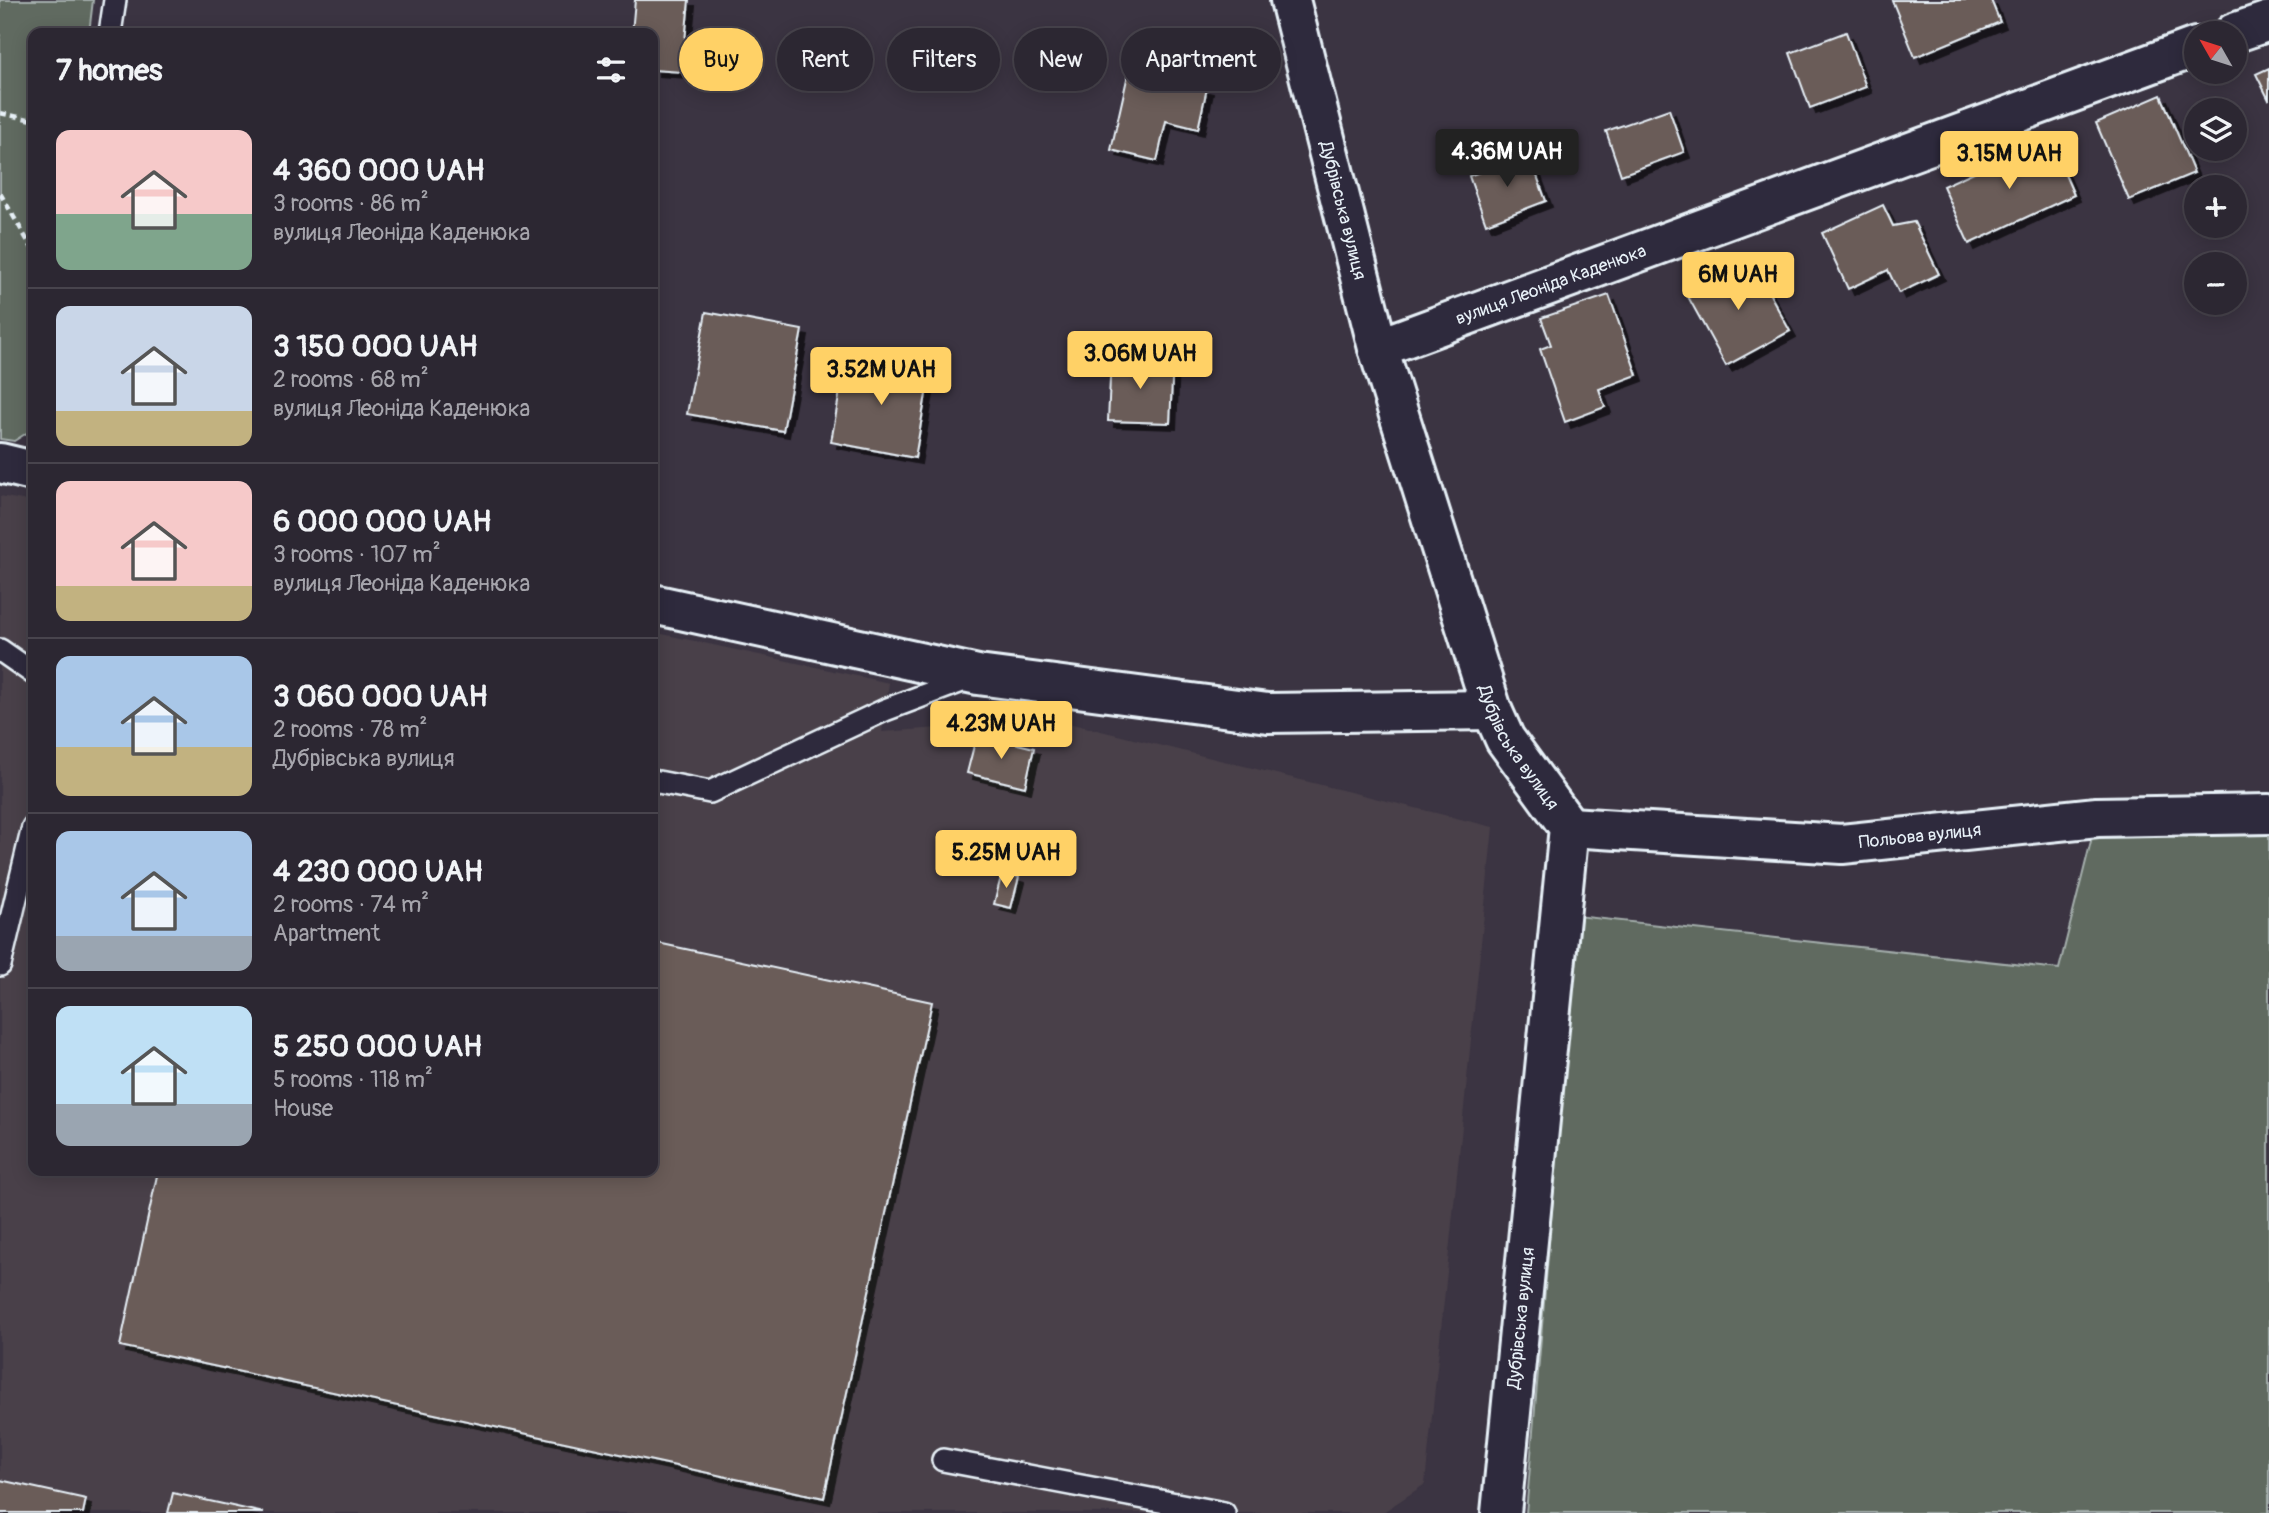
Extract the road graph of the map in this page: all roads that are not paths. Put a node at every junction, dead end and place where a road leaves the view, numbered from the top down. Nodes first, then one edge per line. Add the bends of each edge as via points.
1 (114, 0) edge
2 (1290, 0) edge
3 (2269, 21) edge
4 (111, 28) edge
5 (2247, 29) edge
6 (2184, 51) edge
7 (1378, 348) junction
8 (0, 463) edge
9 (28, 470) edge
10 (658, 605) edge
11 (0, 650) edge
12 (28, 670) edge
13 (978, 675) junction
14 (1492, 710) junction
15 (658, 782) edge
16 (2269, 814) edge
17 (1569, 827) junction
18 (28, 848) edge
19 (0, 965) edge
20 (943, 1460) dead end
21 (1224, 1513) edge
22 (1502, 1513) edge

1 - 4 lane
2 - 7 street, Дубрівська вулиця
3 - 5 street
6 - 7 street, вулиця Леоніда Каденюка
7 - 14 street, Дубрівська вулиця
8 - 9 street
10 - 13 street
11 - 12 lane
13 - 14 street via 1268,713
13 - 15 lane via 885,710 710,792
14 - 17 street, Дубрівська вулиця via 1505,738
16 - 17 street, Польова вулиця via 2097,817 1842,844
17 - 22 street, Дубрівська вулиця
18 - 19 lane
20 - 21 lane

